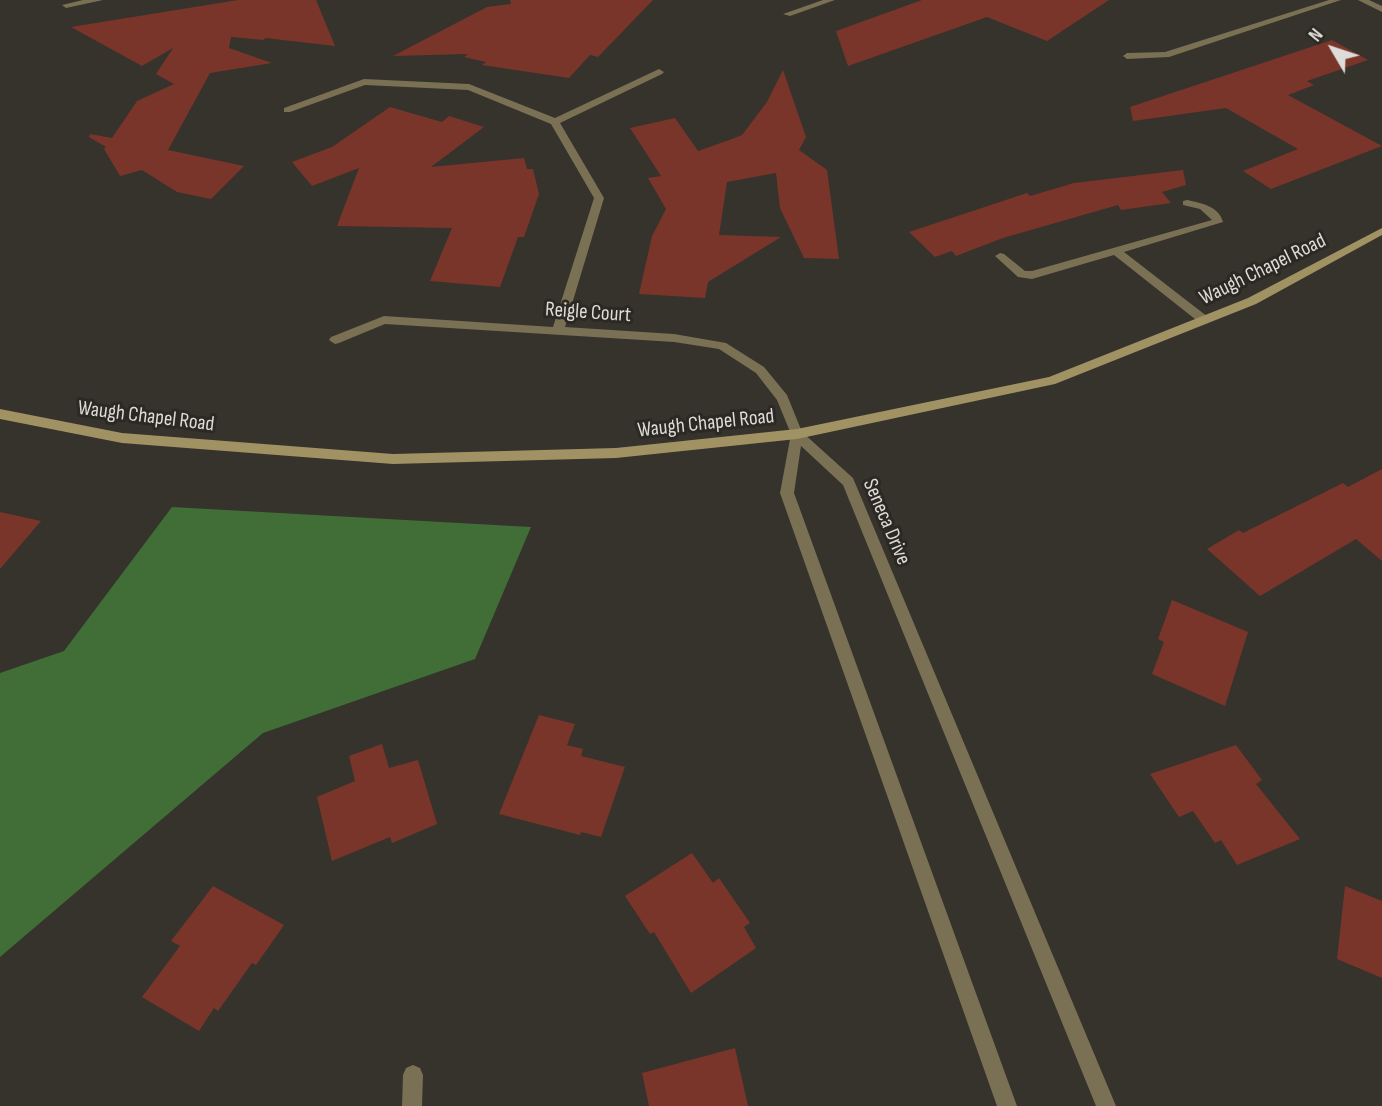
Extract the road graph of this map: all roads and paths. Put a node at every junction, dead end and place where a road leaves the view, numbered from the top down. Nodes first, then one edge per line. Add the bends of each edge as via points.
1 (99, 0) edge
2 (831, 0) edge
3 (1337, 0) edge
4 (1362, 0) edge
5 (66, 5) dead end
6 (1382, 9) edge
7 (787, 14) dead end
8 (1127, 56) dead end
9 (659, 72) dead end
10 (287, 110) dead end
11 (555, 122) junction
12 (1187, 203) dead end
13 (1382, 231) edge
14 (1115, 251) junction
15 (1000, 256) dead end
16 (1204, 320) junction
17 (558, 330) junction
18 (335, 340) dead end
19 (0, 414) edge
20 (797, 434) junction
21 (413, 1075) dead end
22 (412, 1106) edge
23 (1007, 1106) edge
24 (1105, 1106) edge

1 - 5 street
2 - 7 street
3 - 8 street via 1166,55
4 - 6 street
9 - 11 street
10 - 11 street via 364,82 377,82 469,87
11 - 17 street via 598,198
12 - 14 street via 1204,207 1218,222
13 - 16 main road, Waugh Chapel Road via 1252,301
14 - 15 street via 1032,275 1022,275
14 - 16 street
16 - 20 main road, Waugh Chapel Road via 1051,381
17 - 18 street, Reigle Court via 384,320
17 - 20 street, Reigle Court via 722,346 760,370 783,398
19 - 20 main road, Waugh Chapel Road via 122,438 393,459 616,453
20 - 23 street via 787,493
20 - 24 street, Seneca Drive via 848,482
21 - 22 street

